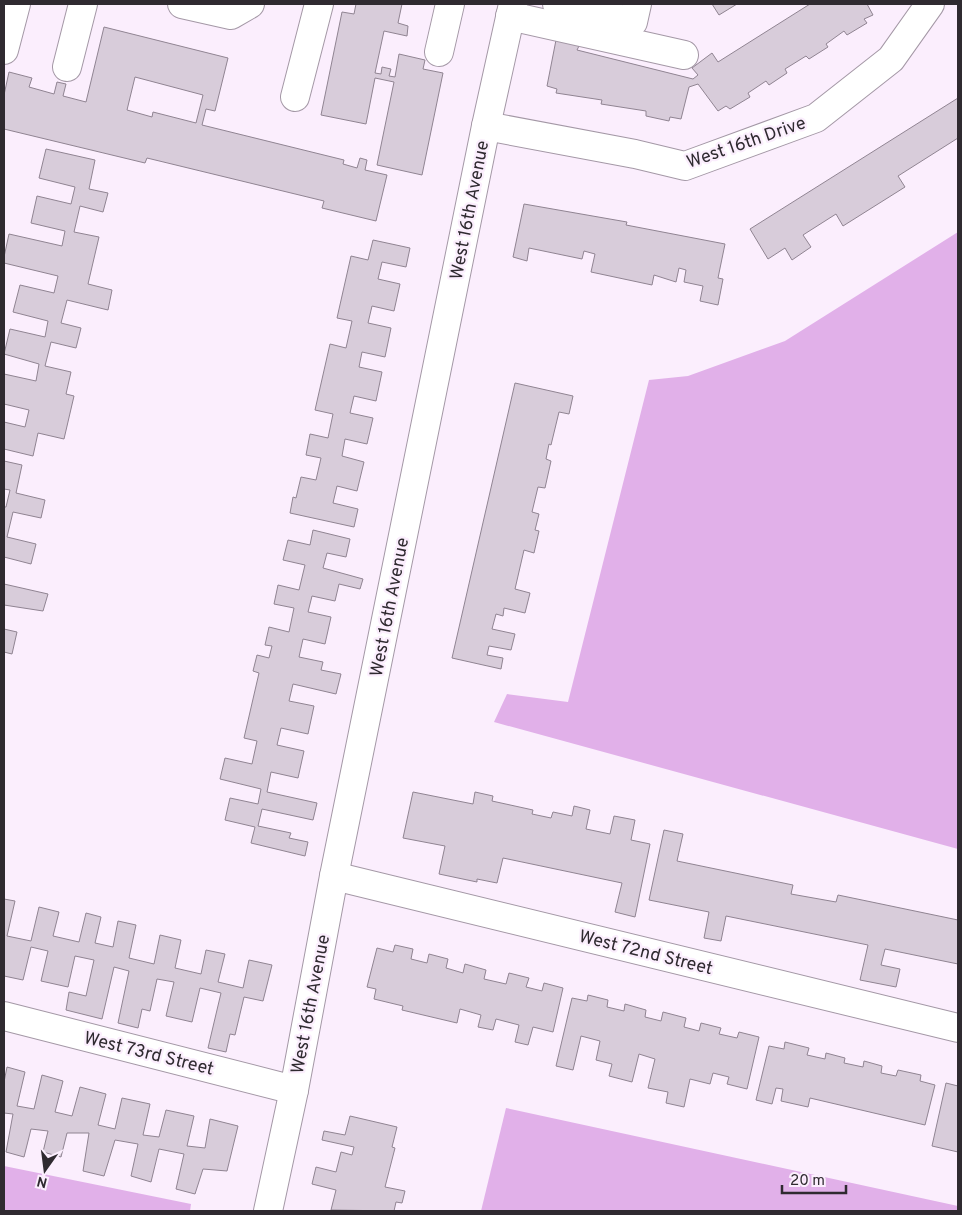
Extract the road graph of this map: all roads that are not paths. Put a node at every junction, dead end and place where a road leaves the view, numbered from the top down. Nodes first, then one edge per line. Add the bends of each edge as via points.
1 (16, 4) edge
2 (83, 4) edge
3 (182, 4) edge
4 (250, 4) edge
5 (319, 4) edge
6 (450, 4) edge
7 (557, 4) edge
8 (637, 4) edge
9 (930, 4) edge
10 (512, 10) edge
11 (5, 42) edge
12 (439, 52) dead end
13 (684, 55) dead end
14 (67, 67) dead end
15 (295, 97) dead end
16 (486, 126) junction
17 (334, 876) junction
18 (4, 1016) edge
19 (958, 1028) edge
20 (294, 1090) junction
21 (268, 1211) edge

1 - 11 street
2 - 14 street
3 - 4 street via 231,15
5 - 15 street
6 - 12 street
7 - 8 street via 633,22
9 - 16 street, West 16th Drive via 891,59 816,118 685,166
10 - 13 street
10 - 16 street, West 16th Avenue
16 - 17 street, West 16th Avenue
17 - 19 street, West 72nd Street
17 - 20 street, West 16th Avenue
18 - 20 street, West 73rd Street
20 - 21 street, West 16th Avenue

